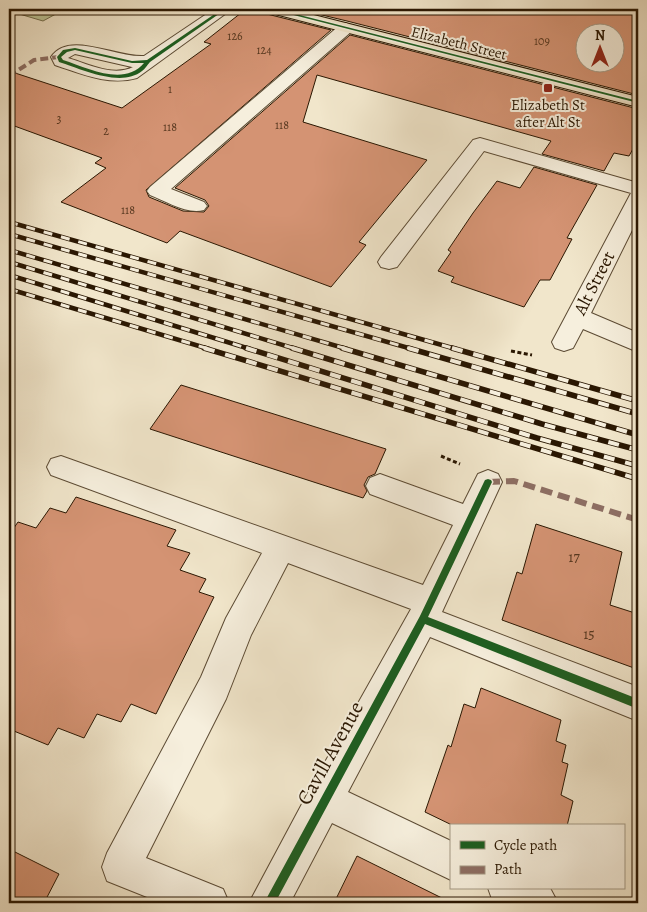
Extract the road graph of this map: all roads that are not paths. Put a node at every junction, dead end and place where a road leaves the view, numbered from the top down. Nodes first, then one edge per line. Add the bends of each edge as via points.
1 (12, 9) edge
2 (224, 9) edge
3 (272, 9) edge
4 (9, 11) edge
5 (346, 28) junction
6 (148, 61) dead end
7 (638, 102) edge
8 (638, 189) edge
9 (638, 198) edge
10 (197, 206) dead end
11 (389, 262) dead end
12 (577, 317) junction
13 (564, 342) dead end
14 (638, 343) edge
15 (61, 467) dead end
16 (488, 482) dead end
17 (380, 486) dead end
18 (470, 519) junction
19 (281, 548) junction
20 (427, 610) junction
21 (638, 704) edge
22 (324, 800) junction
23 (450, 861) edge
24 (511, 890) edge
25 (208, 903) edge
26 (269, 903) edge
27 (538, 903) edge

1 - 4 street
2 - 6 street
3 - 5 main road, Elizabeth Street
5 - 7 main road, Elizabeth Street
5 - 10 street via 157,191
8 - 11 street via 480,144
9 - 12 street, Alt Street
12 - 13 street, Alt Street
12 - 14 street
15 - 19 street
16 - 18 street, Cavill Avenue
17 - 18 street
18 - 20 street, Cavill Avenue
19 - 20 street
19 - 25 street via 237,629 214,687 121,867
20 - 21 street
20 - 22 street, Cavill Avenue
22 - 23 street, Cavill Avenue
22 - 26 street, Cavill Avenue
24 - 27 street

